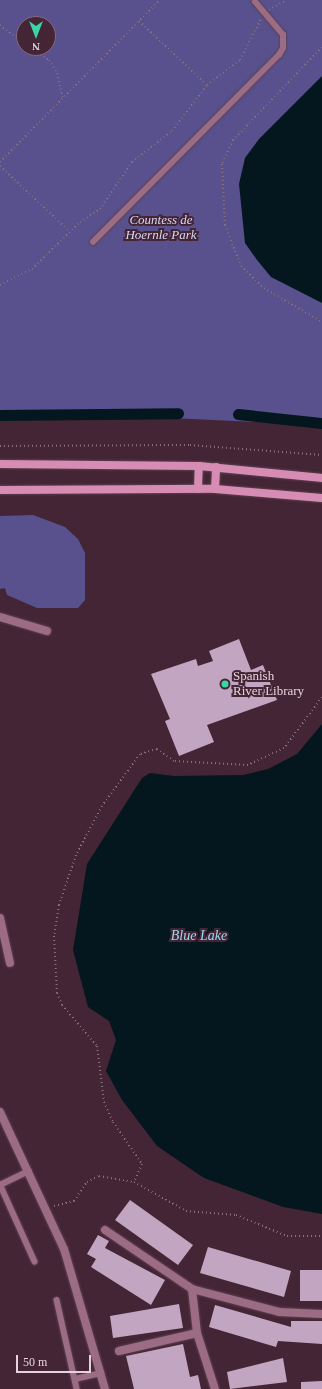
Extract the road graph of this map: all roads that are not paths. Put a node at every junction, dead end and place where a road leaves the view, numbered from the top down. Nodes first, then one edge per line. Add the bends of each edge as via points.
1 (255, 2) dead end
2 (93, 242) dead end
3 (0, 464) edge
4 (199, 466) junction
5 (216, 467) junction
6 (322, 478) edge
7 (198, 489) junction
8 (215, 489) junction
9 (0, 490) edge
10 (322, 498) edge
11 (0, 617) edge
12 (47, 631) dead end
13 (0, 918) edge
14 (10, 963) dead end
15 (0, 1112) edge
16 (29, 1171) junction
17 (0, 1185) edge
18 (105, 1230) dead end
19 (35, 1262) dead end
20 (192, 1289) junction
21 (57, 1300) dead end
22 (322, 1314) edge
23 (197, 1333) junction
24 (119, 1351) dead end
25 (102, 1373) junction
26 (75, 1379) junction
27 (77, 1389) edge
28 (105, 1389) edge
29 (215, 1389) edge

1 - 2 lane via 283,35 283,48 279,55
3 - 4 main road
4 - 5 main road
4 - 7 main road
5 - 6 main road
5 - 8 main road
7 - 8 main road
7 - 9 main road
8 - 10 main road
11 - 12 street
13 - 14 street
15 - 16 street
16 - 17 lane
16 - 25 street via 47,1208 75,1280
17 - 19 lane
18 - 20 street
20 - 22 street via 279,1312
20 - 23 street
21 - 26 lane
23 - 24 street
23 - 29 street
25 - 26 lane
25 - 28 street
26 - 27 lane

